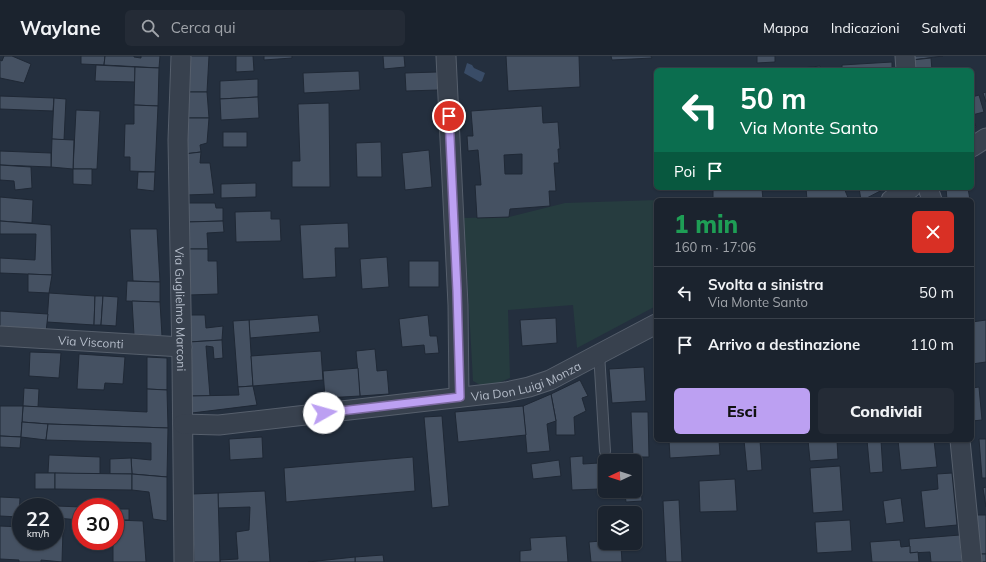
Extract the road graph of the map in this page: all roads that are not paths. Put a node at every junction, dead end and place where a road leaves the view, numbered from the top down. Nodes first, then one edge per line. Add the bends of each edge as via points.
1 (181, 56) edge
2 (446, 56) edge
3 (905, 56) edge
4 (906, 68) edge
5 (986, 138) edge
6 (974, 146) edge
7 (908, 190) edge
8 (894, 198) edge
9 (654, 325) edge
10 (0, 336) edge
11 (182, 347) junction
12 (599, 353) junction
13 (460, 397) junction
14 (183, 424) junction
15 (219, 425) junction
16 (960, 442) edge
17 (183, 451) junction
18 (605, 451) dead end
19 (184, 562) edge
20 (972, 562) edge

1 - 11 street, Via Guglielmo Marconi via 178,140
2 - 13 street
3 - 4 street
5 - 6 street
7 - 8 street
9 - 12 street, Via Don Luigi Monza
10 - 11 street, Via Visconti
11 - 14 street, Via Guglielmo Marconi
12 - 13 street, Via Don Luigi Monza via 550,380 529,388
12 - 18 lane
13 - 15 street, Via Don Luigi Monza
14 - 15 street, Via Don Luigi Monza
14 - 17 street, Via Guglielmo Marconi
15 - 17 street, Via Don Luigi Monza via 204,432
16 - 20 street
17 - 19 street, Via Guglielmo Marconi

